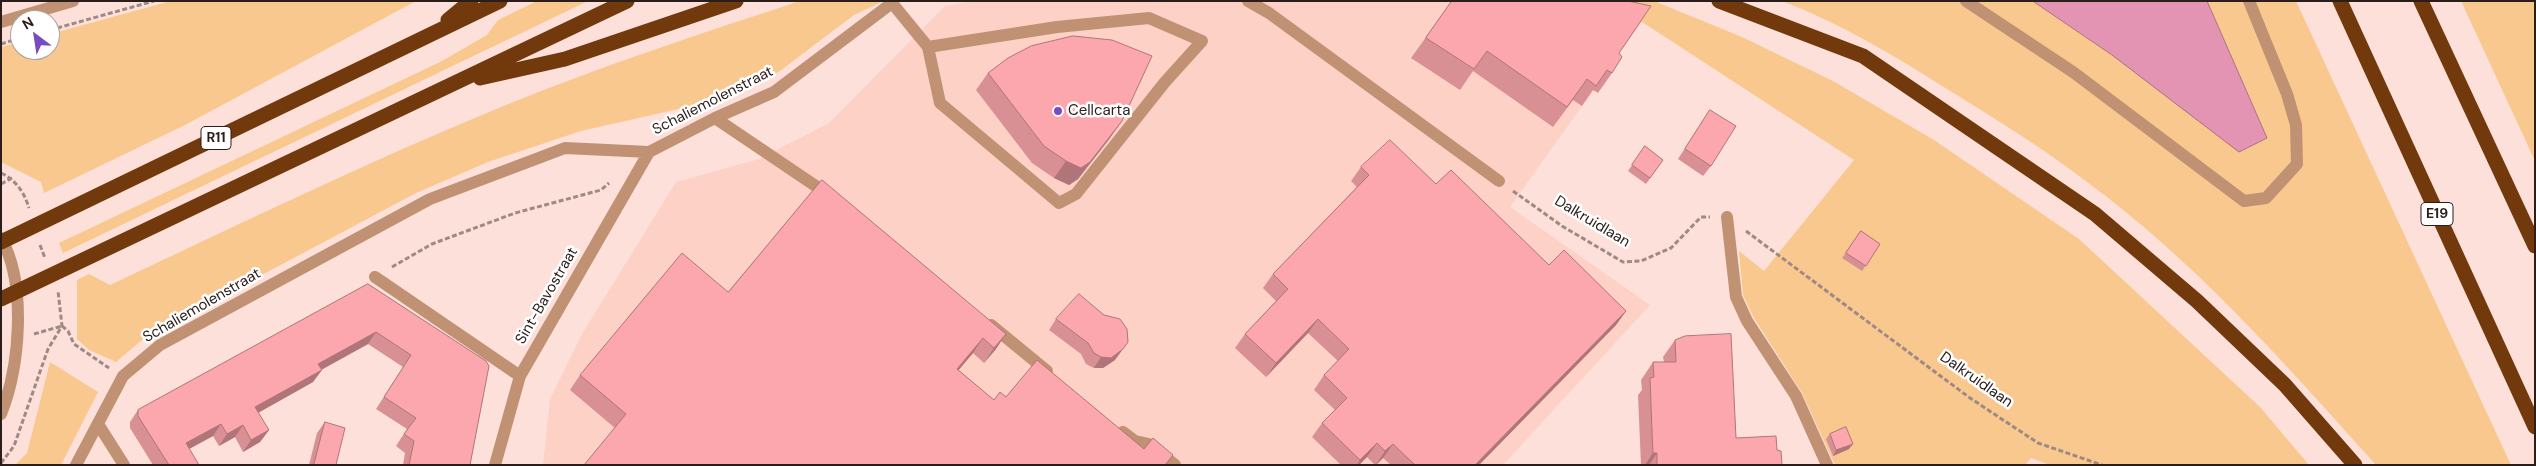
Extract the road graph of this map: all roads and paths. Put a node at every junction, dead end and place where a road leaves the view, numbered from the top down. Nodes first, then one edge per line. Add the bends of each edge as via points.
1 (73, 1) edge
2 (154, 1) edge
3 (471, 1) edge
4 (500, 1) edge
5 (627, 1) edge
6 (736, 1) edge
7 (1248, 1) edge
8 (1719, 1) edge
9 (1966, 1) edge
10 (2249, 1) edge
11 (2340, 1) edge
12 (2421, 1) edge
13 (897, 2) edge
14 (1, 22) edge
15 (60, 27) edge
16 (430, 35) junction
17 (928, 47) junction
18 (452, 85) junction
19 (716, 118) junction
20 (649, 152) junction
21 (12, 178) dead end
22 (614, 179) dead end
23 (1499, 180) joint
24 (1, 184) edge
25 (841, 204) edge
26 (1727, 217) junction
27 (2, 240) edge
28 (2535, 246) edge
29 (374, 277) joint
30 (18, 291) junction
31 (1, 299) edge
32 (980, 316) edge
33 (122, 376) junction
34 (520, 376) junction
35 (1058, 379) edge
36 (1, 414) edge
37 (1112, 422) edge
38 (98, 424) junction
39 (2535, 427) edge
40 (1, 463) edge
41 (76, 465) edge
42 (124, 465) edge
43 (496, 465) edge
44 (1175, 465) edge
45 (1827, 465) edge
46 (2102, 465) edge
47 (2355, 465) edge

1 - 14 street
2 - 15 path
3 - 16 highway
4 - 16 highway, R11
5 - 18 highway
6 - 18 highway via 565,59
7 - 23 street
8 - 47 highway via 1863,56 2095,214 2197,301 2285,385
9 - 10 street via 2073,72 2244,201 2266,198 2297,164 2294,117
11 - 39 highway, E19
12 - 28 highway
13 - 17 street
13 - 19 street, Schaliemolenstraat via 774,92
16 - 27 highway, R11
17 - 17 street via 940,103 1059,203 1076,194 1202,41 1149,18 1057,27
18 - 30 highway
19 - 20 street, Schaliemolenstraat
19 - 25 street
20 - 33 street, Schaliemolenstraat via 565,148 430,199 160,345
20 - 34 street, Sint-Bavostraat
21 - 24 path
22 - 29 path via 601,190 516,213 432,244
23 - 26 path, Dalkruidlaan via 1562,226 1623,262 1641,261 1671,248 1701,217
26 - 45 street via 1736,297 1747,321 1796,396
26 - 46 path, Dalkruidlaan via 1970,398 2038,443
27 - 30 street via 13,264
29 - 34 street
30 - 31 highway
30 - 36 street via 15,357
32 - 35 street
33 - 38 street, Schaliemolenstraat
33 - 40 path via 74,344 62,326 48,349 14,446
34 - 43 street, Sint-Bavostraat
37 - 44 street via 1135,441 1149,444
38 - 41 street, Schaliemolenstraat
38 - 42 street

